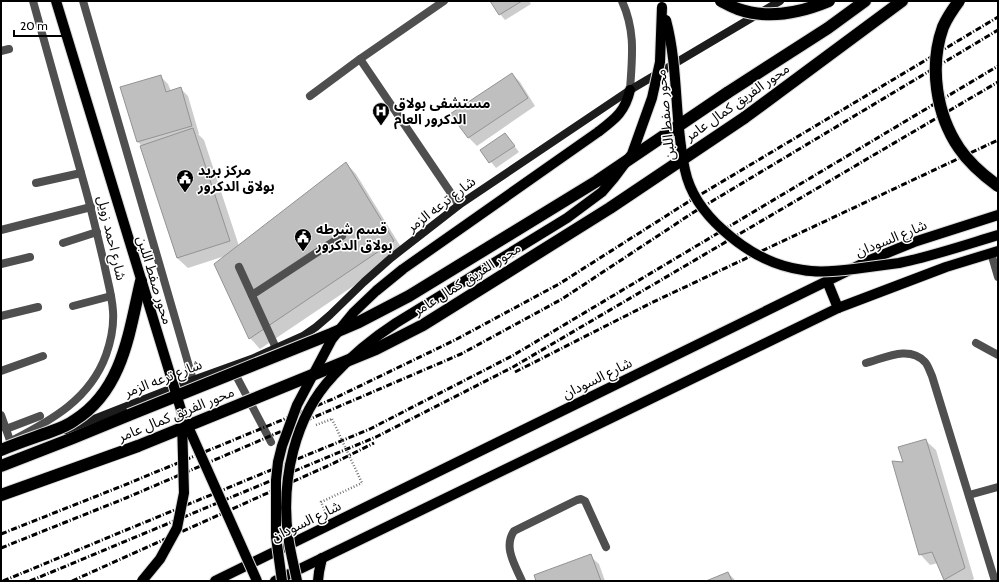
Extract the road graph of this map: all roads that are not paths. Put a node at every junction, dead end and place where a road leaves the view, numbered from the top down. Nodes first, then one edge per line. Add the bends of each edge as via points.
1 (33, 1) edge
2 (56, 1) edge
3 (83, 1) edge
4 (444, 1) edge
5 (622, 1) edge
6 (721, 1) edge
7 (780, 1) edge
8 (829, 1) edge
9 (865, 1) edge
10 (902, 1) edge
11 (959, 1) edge
12 (662, 4) edge
13 (360, 59) junction
14 (630, 90) junction
15 (310, 96) dead end
16 (81, 173) junction
17 (36, 183) dead end
18 (998, 186) edge
19 (459, 205) junction
20 (90, 207) junction
21 (998, 215) edge
22 (1, 230) edge
23 (96, 232) junction
24 (998, 235) edge
25 (342, 236) dead end
26 (63, 244) dead end
27 (994, 252) edge
28 (30, 256) dead end
29 (1, 264) edge
30 (239, 267) dead end
31 (998, 277) edge
32 (141, 281) junction
33 (827, 281) junction
34 (252, 295) junction
35 (111, 296) junction
36 (73, 306) dead end
37 (38, 307) dead end
38 (838, 308) junction
39 (1, 316) edge
40 (976, 343) dead end
41 (276, 348) junction
42 (998, 355) edge
43 (43, 356) dead end
44 (866, 363) dead end
45 (231, 366) junction
46 (1, 371) edge
47 (192, 380) junction
48 (182, 413) junction
49 (1, 415) edge
50 (40, 416) dead end
51 (6, 429) junction
52 (10, 441) junction
53 (271, 442) dead end
54 (1, 450) edge
55 (13, 450) junction
56 (1, 454) edge
57 (1, 466) edge
58 (998, 487) edge
59 (1, 495) edge
60 (968, 495) junction
61 (606, 547) dead end
62 (322, 558) junction
63 (142, 581) edge
64 (215, 581) edge
65 (257, 581) edge
66 (275, 581) edge
67 (282, 581) edge
68 (297, 581) edge
69 (318, 581) edge
70 (522, 581) edge
71 (995, 581) edge

1 - 16 street, شارع احمد زويل
2 - 32 main road, محور صفط اللبن, bridge
3 - 47 street
4 - 13 street
5 - 14 street via 631,28 633,50
6 - 8 highway, bridge via 752,13 777,14 794,13
7 - 14 main road, شارع ترعه الزمر
9 - 57 highway, محور الفريق كمال عامر, bridge via 597,181 396,303 331,334
10 - 59 highway, محور الفريق كمال عامر, bridge via 744,118 610,208 423,325 376,350 320,373 138,446
11 - 18 highway, bridge via 950,13 938,45 938,97 943,115 959,147 984,176
12 - 24 main road, محور صفط اللبن, bridge via 671,44 685,170 690,189 715,222 746,248 783,266 804,271 836,270 900,262
12 - 68 main road, محور صفط اللبن, bridge via 660,62 652,98 632,154 602,192 567,218 370,340 332,376 317,398 296,440 288,481 288,535
13 - 15 street
13 - 19 street
14 - 19 main road, شارع ترعه الزمر
14 - 67 main road, bridge via 628,101 614,120 403,269 354,312 332,339 297,405 278,462 275,524
16 - 17 street
16 - 20 street, شارع احمد زويل
19 - 41 main road, شارع ترعه الزمر via 380,268 316,327
20 - 22 street
20 - 23 street, شارع احمد زويل
21 - 33 main road, شارع السودان via 893,250
23 - 26 street
23 - 35 street, شارع احمد زويل
25 - 34 street
27 - 31 street
27 - 38 main road via 946,267
28 - 29 street
30 - 34 street
32 - 48 main road, محور صفط اللبن, bridge
32 - 54 highway, bridge via 121,361 110,386 100,399 88,411 64,427
33 - 38 main road
33 - 64 main road, شارع السودان
34 - 41 street
35 - 36 street
35 - 52 street, شارع احمد زويل via 113,322 110,343 100,367 80,397 41,425
37 - 39 street
38 - 62 main road
40 - 42 street
41 - 45 main road, شارع ترعه الزمر
43 - 46 street
44 - 60 street via 900,353 915,354 926,363
45 - 47 main road, شارع ترعه الزمر
45 - 53 street
47 - 55 main road, شارع ترعه الزمر
48 - 63 main road, bridge via 184,493 177,528 160,559
48 - 65 main road, محور صفط اللبن, bridge
49 - 51 street
50 - 51 street
51 - 52 street
52 - 55 street
55 - 56 main road, شارع ترعه الزمر
58 - 60 street
60 - 71 street
61 - 70 street via 585,501 577,500 514,531 510,537 510,552
62 - 66 main road
62 - 69 main road

